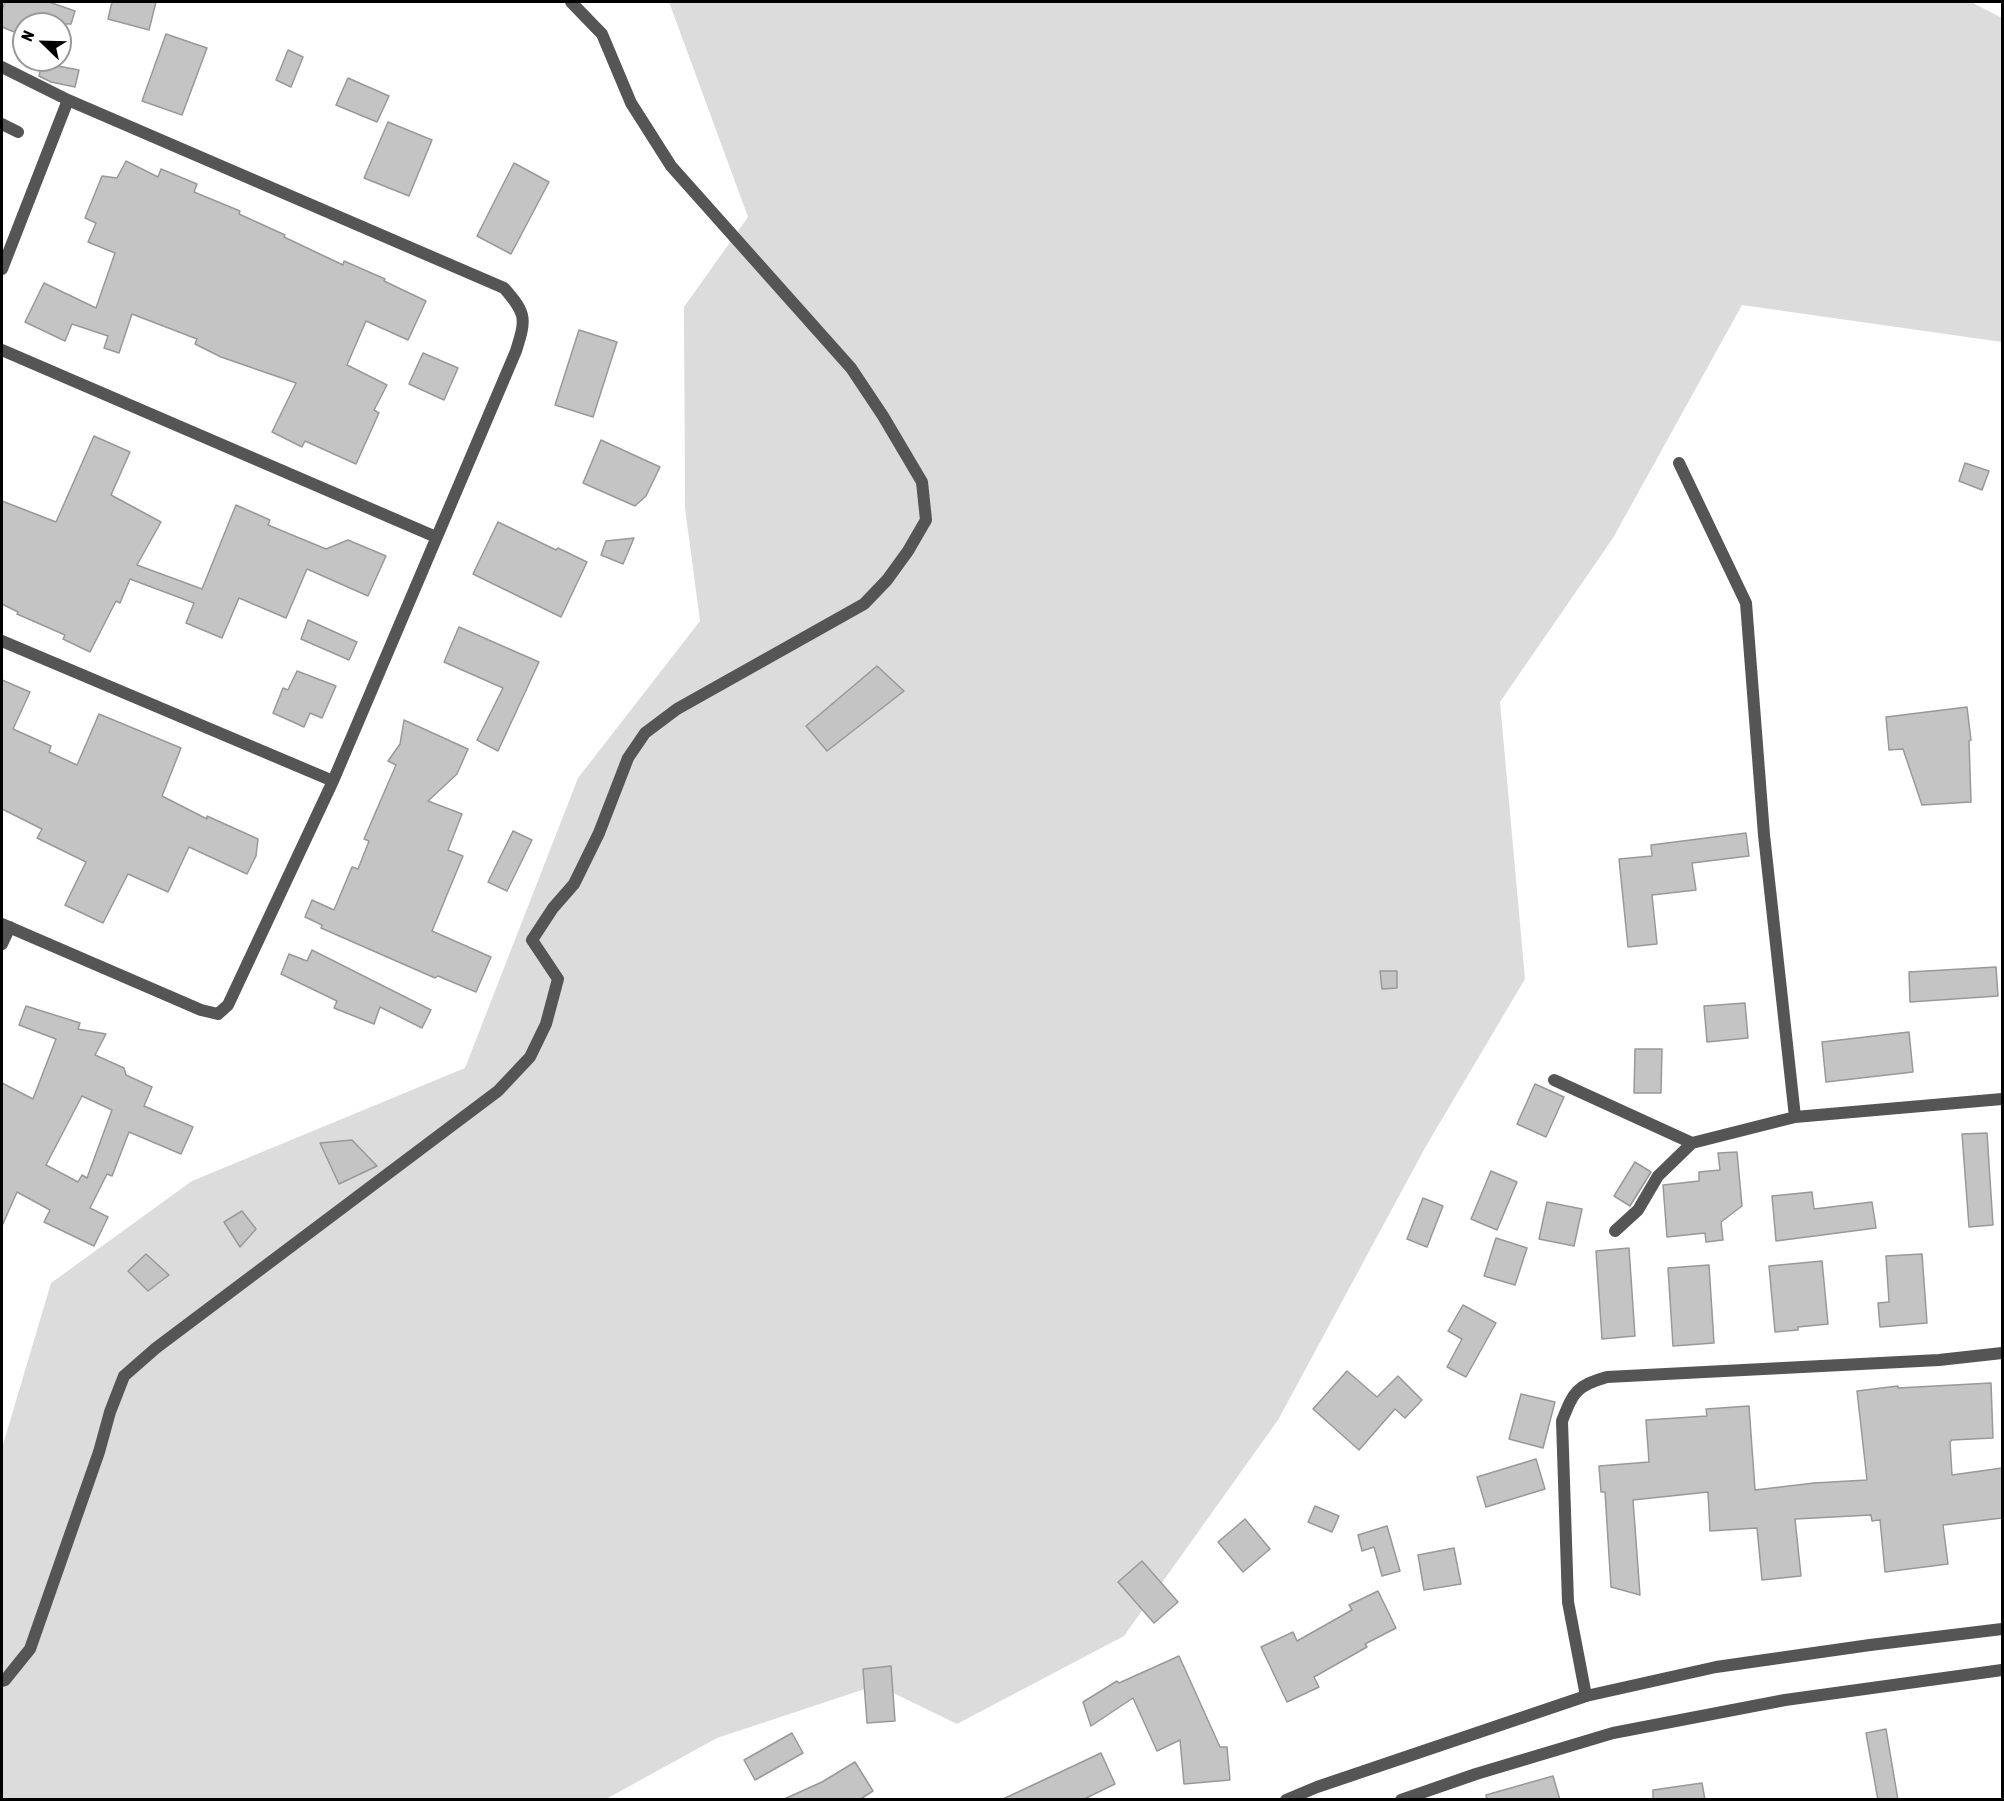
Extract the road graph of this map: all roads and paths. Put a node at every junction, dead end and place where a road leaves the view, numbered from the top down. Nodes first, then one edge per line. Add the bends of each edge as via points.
1 (571, 2) edge
2 (2, 67) edge
3 (68, 100) junction
4 (2, 124) edge
5 (18, 132) dead end
6 (2, 269) edge
7 (2, 350) edge
8 (1679, 463) dead end
9 (436, 537) junction
10 (2, 641) edge
11 (333, 781) junction
12 (6, 925) edge
13 (2, 944) edge
14 (1554, 1080) dead end
15 (2002, 1099) edge
16 (1795, 1117) junction
17 (1692, 1143) junction
18 (1615, 1231) dead end
19 (2002, 1353) edge
20 (2002, 1629) edge
21 (2002, 1670) edge
22 (2, 1681) edge
23 (1586, 1696) junction
24 (1286, 1800) edge
25 (1401, 1800) edge

1 - 22 street via 602,34 631,103 671,166 851,368 922,482 926,520 887,580 864,604 677,709 645,734 628,758 574,884 532,940 558,979 546,1024 530,1057 498,1092 124,1376 30,1649
2 - 3 street
3 - 6 street
3 - 9 street via 504,288 519,304 525,324 516,351
4 - 5 street
7 - 9 street
8 - 16 street via 1746,603 1764,835
9 - 11 street
10 - 11 street
11 - 12 street via 228,1005 218,1014 201,1011
12 - 13 street
14 - 17 street
15 - 16 street
16 - 17 street
17 - 18 street via 1658,1176 1638,1210
19 - 23 street via 1939,1360 1607,1377 1585,1384 1571,1399 1562,1421 1568,1602
20 - 23 street via 1716,1667
21 - 25 street via 1785,1700 1613,1733
23 - 24 street

